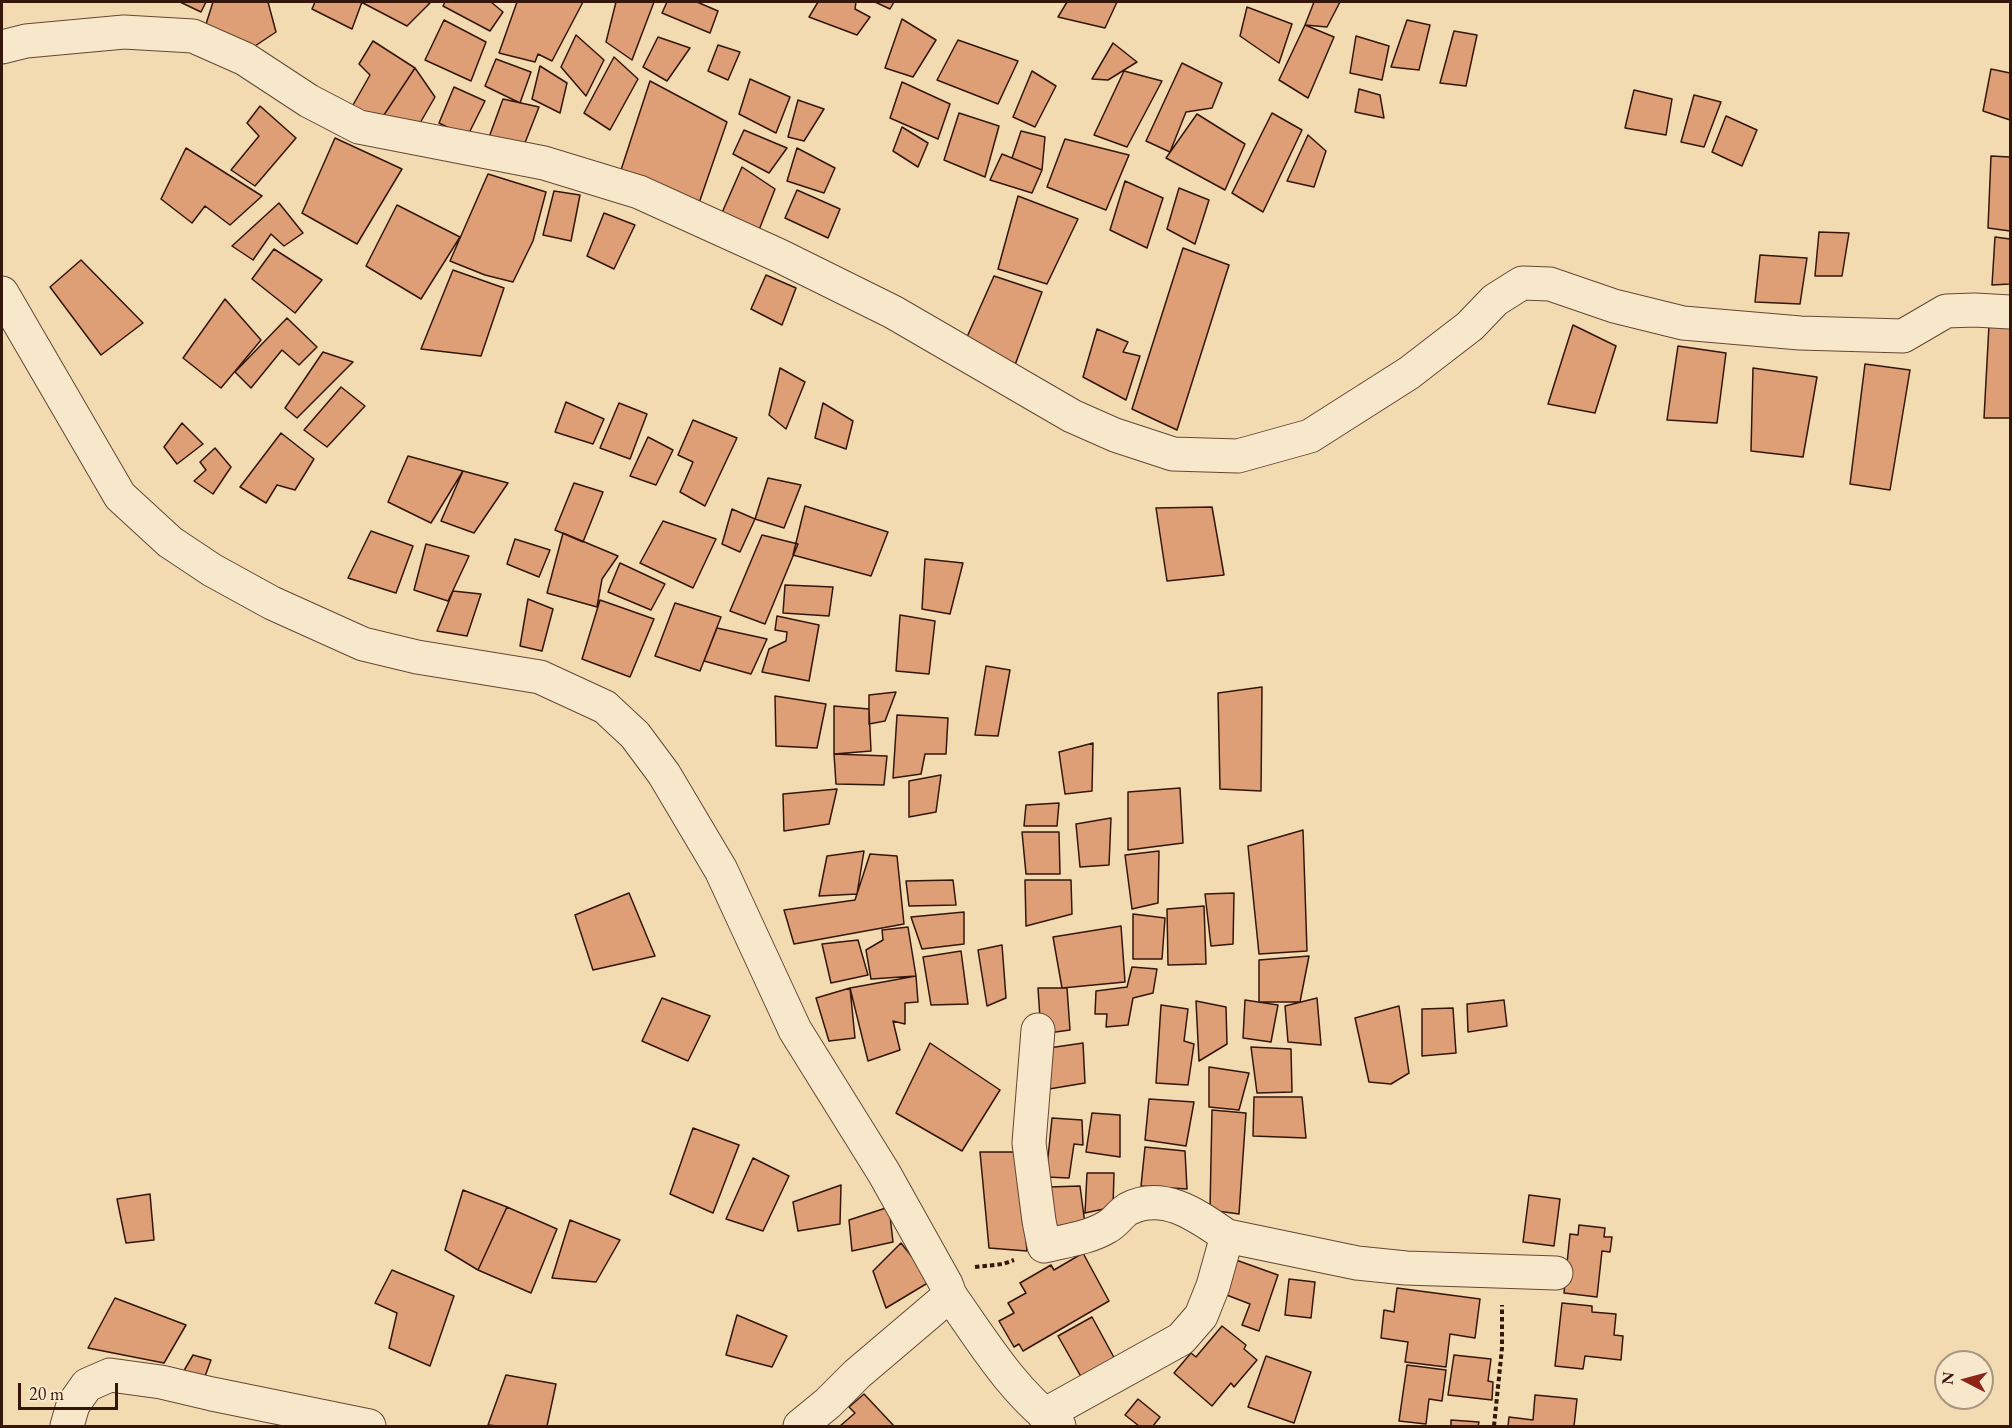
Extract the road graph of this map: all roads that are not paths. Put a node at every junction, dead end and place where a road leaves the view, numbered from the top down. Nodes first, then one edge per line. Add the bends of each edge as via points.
1 (2, 47) edge
2 (2, 293) edge
3 (2010, 312) edge
4 (1038, 1030) dead end
5 (1227, 1236) junction
6 (1556, 1273) dead end
7 (950, 1295) junction
8 (1052, 1421) edge
9 (67, 1426) edge
10 (369, 1426) edge
11 (801, 1426) edge

1 - 3 street via 26,41 124,32 193,36 245,59 309,101 359,127 544,164 639,192 892,312 1072,416 1173,454 1238,456 1310,436 1408,373 1470,326 1495,300 1522,283 1550,284 1614,306 1683,323 1800,333 1903,336 1946,311
2 - 7 street via 120,496 170,542 272,603 363,644 540,677 605,707 635,735 664,774 721,870 795,1030 884,1173
4 - 5 street via 1029,1143 1044,1246 1107,1228 1128,1209 1145,1203 1167,1203 1196,1215
5 - 6 street via 1357,1263
5 - 8 street via 1214,1286 1201,1316 1181,1339
7 - 8 street via 1000,1368
7 - 11 street
9 - 10 street via 73,1405 87,1385 110,1375

